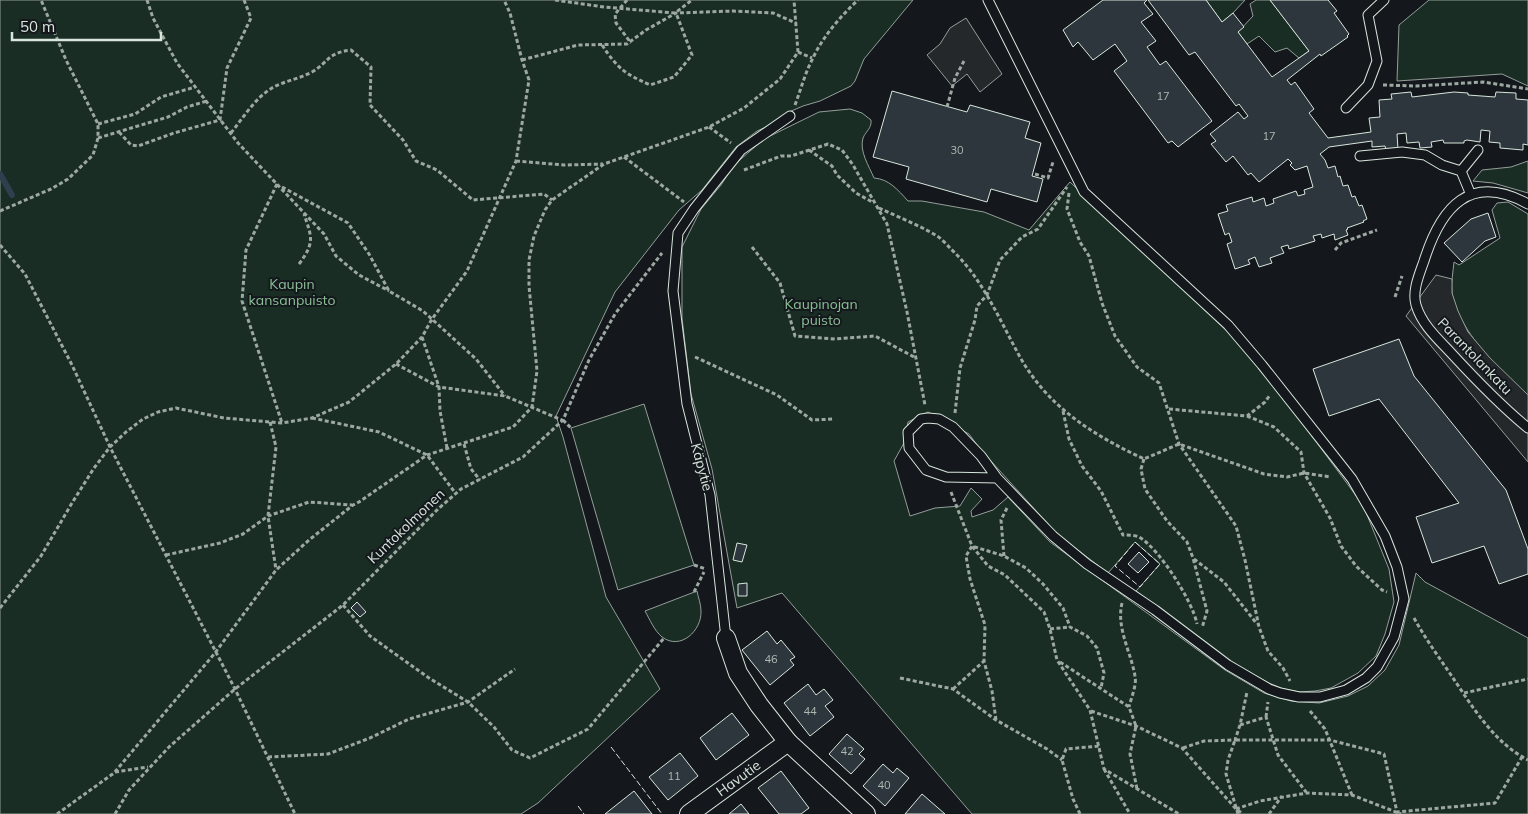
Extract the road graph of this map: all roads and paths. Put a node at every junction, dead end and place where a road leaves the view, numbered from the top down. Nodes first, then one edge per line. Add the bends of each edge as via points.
1 (41, 0) edge
2 (147, 0) edge
3 (244, 0) edge
4 (504, 0) edge
5 (555, 0) edge
6 (561, 0) edge
7 (627, 0) edge
8 (692, 0) edge
9 (794, 0) edge
10 (858, 0) edge
11 (988, 0) edge
12 (1384, 0) edge
13 (620, 8) junction
14 (676, 13) junction
15 (797, 24) junction
16 (631, 43) junction
17 (602, 45) junction
18 (798, 52) junction
19 (812, 58) junction
20 (522, 60) junction
21 (964, 61) dead end
22 (1368, 85) junction
23 (195, 87) junction
24 (1528, 89) edge
25 (207, 101) junction
26 (947, 107) dead end
27 (1346, 108) dead end
28 (790, 116) joint
29 (220, 120) junction
30 (98, 124) junction
31 (709, 127) junction
32 (119, 132) junction
33 (231, 133) junction
34 (98, 138) junction
35 (1059, 142) junction
36 (741, 150) junction
37 (809, 150) junction
38 (1478, 150) dead end
39 (1360, 156) dead end
40 (624, 157) junction
41 (516, 161) junction
42 (604, 164) junction
43 (1461, 170) junction
44 (1035, 174) dead end
45 (719, 179) junction
46 (277, 184) junction
47 (1471, 194) junction
48 (500, 199) junction
49 (552, 200) junction
50 (875, 204) junction
51 (1528, 204) edge
52 (879, 208) junction
53 (694, 209) junction
54 (0, 211) edge
55 (304, 213) junction
56 (1377, 230) dead end
57 (678, 233) junction
58 (0, 245) edge
59 (752, 247) dead end
60 (1334, 250) dead end
61 (299, 264) dead end
62 (1401, 280) dead end
63 (389, 291) junction
64 (988, 295) junction
65 (1395, 297) dead end
66 (432, 319) junction
67 (422, 337) junction
68 (681, 351) junction
69 (916, 359) junction
70 (396, 364) junction
71 (1277, 384) junction
72 (439, 387) junction
73 (505, 396) junction
74 (532, 407) junction
75 (1168, 409) junction
76 (1063, 411) junction
77 (1247, 416) junction
78 (312, 418) junction
79 (928, 418) junction
80 (834, 419) dead end
81 (562, 420) junction
82 (270, 422) junction
83 (282, 423) junction
84 (953, 427) junction
85 (571, 428) dead end
86 (1528, 428) edge
87 (464, 444) junction
88 (1179, 444) junction
89 (110, 446) junction
90 (447, 448) junction
91 (427, 455) junction
92 (1144, 459) junction
93 (1304, 473) junction
94 (946, 477) junction
95 (996, 478) junction
96 (1352, 479) junction
97 (480, 480) junction
98 (456, 494) junction
99 (1013, 494) junction
100 (353, 505) junction
101 (268, 516) junction
102 (972, 546) junction
103 (166, 555) junction
104 (1004, 556) junction
105 (1193, 558) junction
106 (706, 569) dead end
107 (276, 570) junction
108 (1125, 590) junction
109 (694, 592) dead end
110 (1404, 599) junction
111 (343, 604) junction
112 (0, 608) edge
113 (1070, 627) junction
114 (1259, 627) junction
115 (1050, 629) junction
116 (664, 638) dead end
117 (726, 638) joint
118 (1196, 642) junction
119 (215, 653) junction
120 (1057, 660) junction
121 (984, 661) junction
122 (515, 669) dead end
123 (900, 678) dead end
124 (1249, 679) junction
125 (1528, 679) edge
126 (1101, 688) junction
127 (235, 689) junction
128 (953, 689) junction
129 (1464, 693) junction
130 (1299, 697) junction
131 (468, 702) junction
132 (1129, 707) junction
133 (1090, 710) junction
134 (996, 720) junction
135 (1240, 725) junction
136 (1136, 726) junction
137 (1235, 740) junction
138 (1273, 740) junction
139 (1330, 740) junction
140 (788, 742) junction
141 (1100, 746) junction
142 (1182, 748) junction
143 (268, 757) junction
144 (1522, 757) junction
145 (1062, 760) junction
146 (1528, 760) edge
147 (149, 767) junction
148 (1104, 769) junction
149 (114, 772) junction
150 (1137, 789) junction
151 (1307, 792) junction
152 (1352, 795) junction
153 (1283, 796) junction
154 (1236, 810) junction
155 (1397, 813) edge
156 (56, 814) edge
157 (114, 814) edge
158 (295, 814) edge
159 (689, 814) edge
160 (866, 814) edge
161 (1080, 814) edge
162 (1130, 814) edge
163 (1179, 814) edge
164 (1238, 814) edge
165 (1243, 814) edge
166 (1269, 814) edge
167 (1401, 814) edge

1 - 30 path
2 - 23 path via 176,63
3 - 29 path via 251,18 227,68
4 - 20 path
5 - 6 path
6 - 13 path
7 - 13 path
8 - 13 path via 675,13
9 - 15 path
10 - 19 path via 831,30
11 - 35 lane
12 - 22 lane via 1368,14 1377,61
13 - 16 path via 615,14 616,23
14 - 15 path via 774,13
14 - 16 path
14 - 17 path via 692,55 674,77 650,85 625,74
15 - 18 path
16 - 17 path
17 - 20 path via 578,45
18 - 19 path
18 - 31 path via 780,79 744,108
19 - 28 path
20 - 41 path via 529,80
21 - 26 path via 955,78
22 - 24 path via 1483,82
22 - 27 lane
23 - 25 path
23 - 30 path via 160,97 135,114
25 - 29 path
25 - 32 path
28 - 36 lane, Käpytie
29 - 32 path via 138,146 131,145
29 - 33 path
30 - 34 path
31 - 36 path
31 - 40 path
32 - 34 path
33 - 46 path
33 - 48 path via 251,107 272,88 314,70 332,54 351,50 371,66 370,105 403,140 416,161 437,170 473,200
34 - 54 path via 93,155 68,179
35 - 44 path via 1048,178
35 - 71 lane via 1084,192 1228,325
36 - 45 lane, Käpytie
37 - 45 path via 781,156
37 - 50 path via 832,166 856,194
37 - 50 path via 828,144 842,150
38 - 43 lane
39 - 43 lane via 1402,152 1425,155 1442,165
40 - 42 path
40 - 53 path
41 - 42 path
41 - 48 path
42 - 49 path
43 - 47 lane
45 - 53 lane, Käpytie
46 - 55 path
46 - 63 path via 348,223
46 - 83 path via 246,250 242,301
47 - 51 lane via 1499,192
47 - 86 lane, Parantolankatu via 1444,216 1427,251 1416,287 1416,304 1424,323 1442,344 1479,384
48 - 49 path via 544,194
48 - 66 path via 468,271
49 - 74 path via 544,210 534,236 529,260 537,371
50 - 52 path
52 - 64 path via 938,236 958,255
52 - 69 path via 887,224
53 - 57 lane, Käpytie
55 - 61 path via 312,239
55 - 63 path via 324,234 336,256 359,275
56 - 60 path
57 - 68 lane, Käpytie via 672,291
57 - 81 path, Kuntokolmonen via 615,314 589,360
58 - 89 path via 25,274
59 - 69 path via 780,283 795,336 835,339 876,336
62 - 65 path
63 - 66 path
64 - 75 path via 1000,260 1022,237 1038,229 1070,182 1067,209 1089,256 1115,336 1138,367 1159,383
64 - 76 path via 1021,358
64 - 84 path via 977,306 976,320 960,368
66 - 67 path
66 - 73 path via 476,359
67 - 70 path
67 - 72 path
68 - 80 path via 777,396 812,420
68 - 117 lane, Käpytie via 687,404 710,495
69 - 79 path
70 - 72 path
70 - 78 path via 350,402
71 - 77 path via 1264,402
71 - 96 lane
72 - 73 path
72 - 90 path
73 - 74 path
74 - 81 path
74 - 87 path via 513,427
75 - 77 path
75 - 88 path
76 - 92 path via 1100,436
76 - 118 path via 1068,439 1082,466 1101,491 1123,534 1138,537 1152,549 1181,587 1196,618
77 - 93 path via 1274,427 1301,452
78 - 83 path
78 - 91 path via 379,432
79 - 84 lane via 939,419
79 - 94 lane via 908,432 909,448 926,470
81 - 85 path
81 - 97 path, Kuntokolmonen via 523,457
82 - 83 path
82 - 89 path via 224,418 176,408 142,419
82 - 101 path via 276,446
84 - 95 lane via 981,456
87 - 90 path
87 - 97 path via 471,469
88 - 92 path
88 - 93 path via 1264,474 1287,477
88 - 114 path via 1236,526
89 - 103 path
89 - 112 path via 41,556
90 - 91 path
91 - 98 path
91 - 100 path
92 - 105 path via 1140,469 1145,489 1166,521 1188,542
93 - 96 path
93 - 110 path via 1330,518 1341,546 1356,566 1382,590
94 - 95 lane
94 - 102 path
95 - 99 lane
96 - 110 lane via 1385,536 1397,567
97 - 98 path, Kuntokolmonen
98 - 111 path, Kuntokolmonen via 402,543
99 - 104 path via 1001,520
99 - 108 lane via 1053,536
100 - 101 path via 309,502
100 - 107 path
101 - 103 path via 243,534 220,543
101 - 107 path
102 - 104 path
102 - 115 path via 988,566 1004,575 1044,612
102 - 121 path via 966,556 985,625
103 - 119 path
104 - 113 path via 1026,568 1043,584 1063,608
105 - 114 path via 1224,582
105 - 118 path via 1207,612
106 - 109 path
107 - 119 path
108 - 118 lane
108 - 132 path via 1120,610 1122,628 1136,678
110 - 129 path via 1422,633
110 - 130 lane via 1394,637 1377,667 1366,678 1346,690 1320,697
111 - 127 path, Kuntokolmonen
111 - 131 path via 370,636
113 - 115 path
113 - 126 path via 1087,636 1097,648 1104,672
114 - 130 path via 1268,651 1283,668
115 - 120 path
116 - 131 path via 588,729 530,758 512,750
117 - 140 street, Käpytie via 738,673
118 - 124 lane
119 - 127 path
119 - 149 path
120 - 126 path
120 - 133 path
121 - 128 path
121 - 134 path
122 - 131 path
123 - 128 path
124 - 130 lane via 1280,693
124 - 135 path
125 - 129 path
126 - 132 path
127 - 143 path
127 - 147 path, Kuntokolmonen
128 - 134 path
129 - 144 path via 1494,732
130 - 139 path
131 - 143 path via 409,719 328,754
132 - 136 path
133 - 136 path
133 - 141 path
134 - 145 path
135 - 137 path
135 - 138 path via 1266,717
136 - 142 path
136 - 150 path via 1130,754
137 - 138 path
137 - 142 path via 1204,741
137 - 154 path via 1226,774
138 - 139 path
138 - 151 path via 1278,756
139 - 152 path
139 - 155 path via 1384,754
140 - 159 street, Havutie
140 - 160 street, Käpytie
141 - 145 path via 1066,749
141 - 148 path
142 - 154 path
143 - 158 path
144 - 146 path
144 - 155 path via 1495,803
145 - 161 path
147 - 149 path
147 - 157 path, Kuntokolmonen
148 - 150 path
148 - 162 path
149 - 156 path
150 - 163 path
151 - 152 path
151 - 153 path
152 - 155 path
153 - 154 path
153 - 166 path
154 - 164 path
154 - 165 path
155 - 167 path

